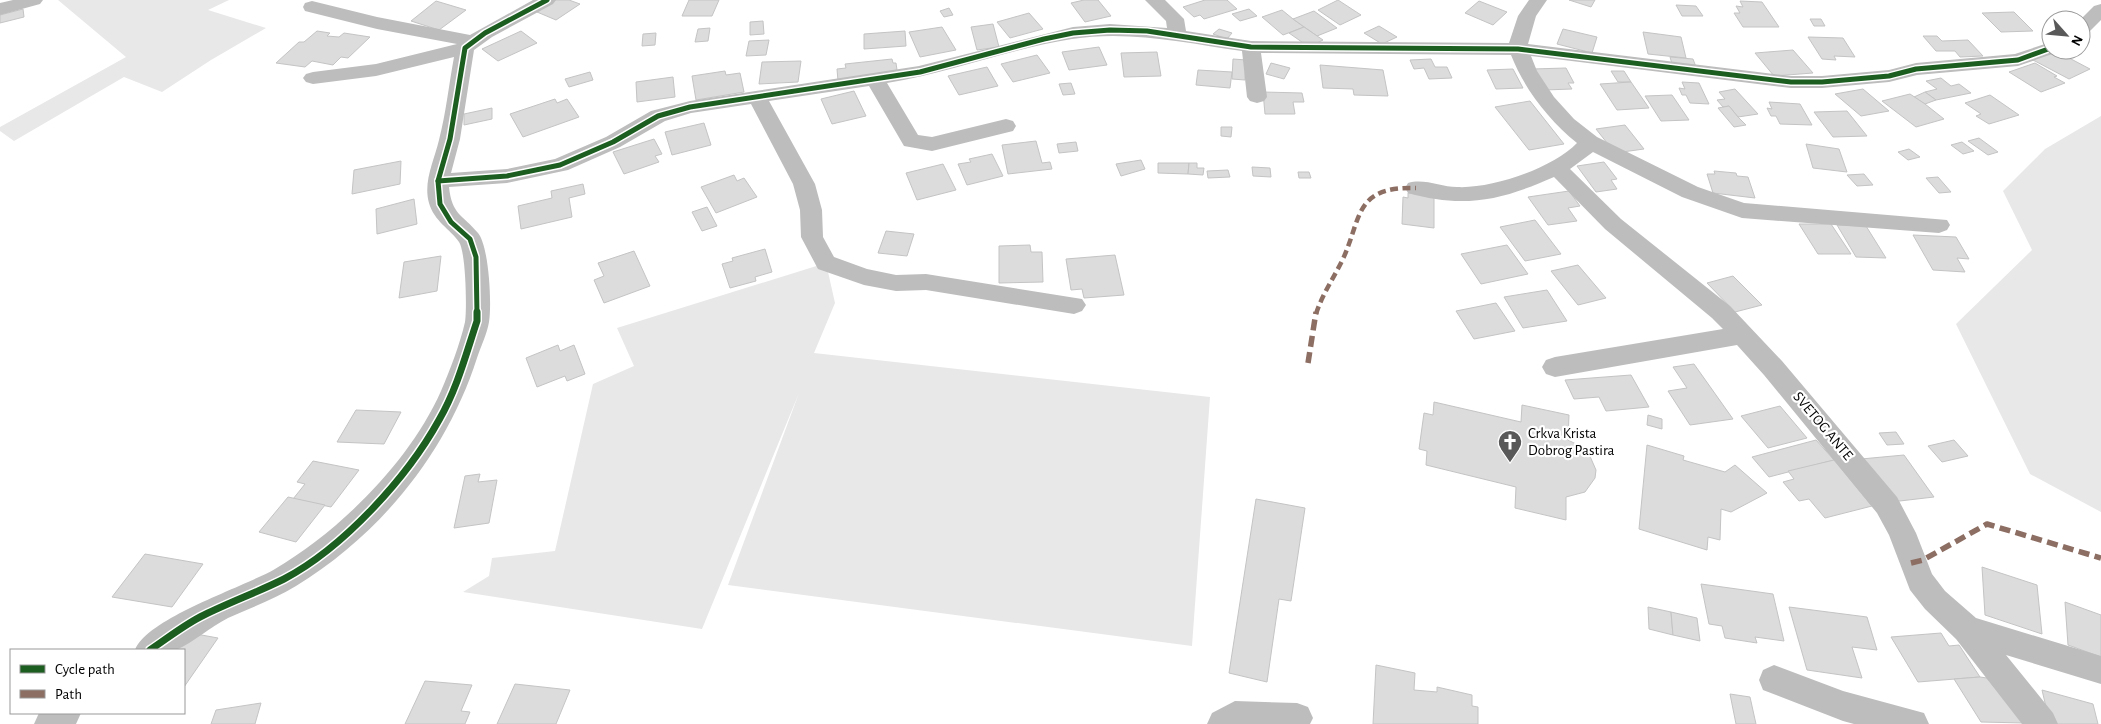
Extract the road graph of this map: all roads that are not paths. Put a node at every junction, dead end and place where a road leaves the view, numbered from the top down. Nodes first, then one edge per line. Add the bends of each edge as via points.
1 (34, 0) edge
2 (547, 0) edge
3 (1154, 0) edge
4 (1538, 0) edge
5 (312, 7) dead end
6 (0, 9) edge
7 (2101, 10) edge
8 (2091, 20) edge
9 (1178, 34) junction
10 (468, 45) junction
11 (1251, 47) junction
12 (1518, 49) junction
13 (2041, 52) edge
14 (313, 78) dead end
15 (874, 78) junction
16 (757, 97) junction
17 (1257, 97) dead end
18 (1006, 126) dead end
19 (1590, 142) junction
20 (1556, 167) junction
21 (438, 181) junction
22 (1416, 188) dead end
23 (1939, 225) dead end
24 (1074, 305) dead end
25 (1744, 336) junction
26 (1555, 367) dead end
27 (1967, 629) junction
28 (152, 649) edge
29 (2101, 670) edge
30 (1774, 680) dead end
31 (64, 714) edge
32 (1297, 718) dead end
33 (50, 724) edge
34 (1223, 724) edge
35 (1913, 724) edge
36 (2042, 724) edge

1 - 6 street
2 - 10 street
3 - 9 street via 1175,19
4 - 12 street via 1528,16
5 - 10 street
7 - 8 street
9 - 11 street
9 - 15 street via 1148,30 1073,33 920,72
10 - 14 street via 376,70
10 - 21 street via 450,139
11 - 12 street
11 - 17 street
12 - 13 street via 1790,82 1889,76 1916,69 2018,60
12 - 19 street via 1527,71 1546,101 1567,124
15 - 16 street
15 - 18 street via 911,142 932,144
16 - 21 street via 690,107 658,116 613,142 560,165 507,176
16 - 24 street via 804,184 811,210 812,238 826,263 864,277 896,283 926,282
19 - 20 street via 1585,150
19 - 23 street via 1690,192 1742,210
20 - 22 street via 1540,176 1484,192 1461,195
20 - 25 street, SVETOG ANTE via 1614,224 1700,293
21 - 28 street via 440,204 451,222 470,240 476,256 478,321 454,390 439,421 406,471 379,502 330,547 285,578 202,616
25 - 26 street
25 - 27 street, SVETOG ANTE via 1887,505 1902,533 1920,581 1935,600
27 - 29 street
27 - 36 street, SVETOG ANTE
30 - 35 street via 1843,706
31 - 33 street
32 - 34 street via 1235,716

